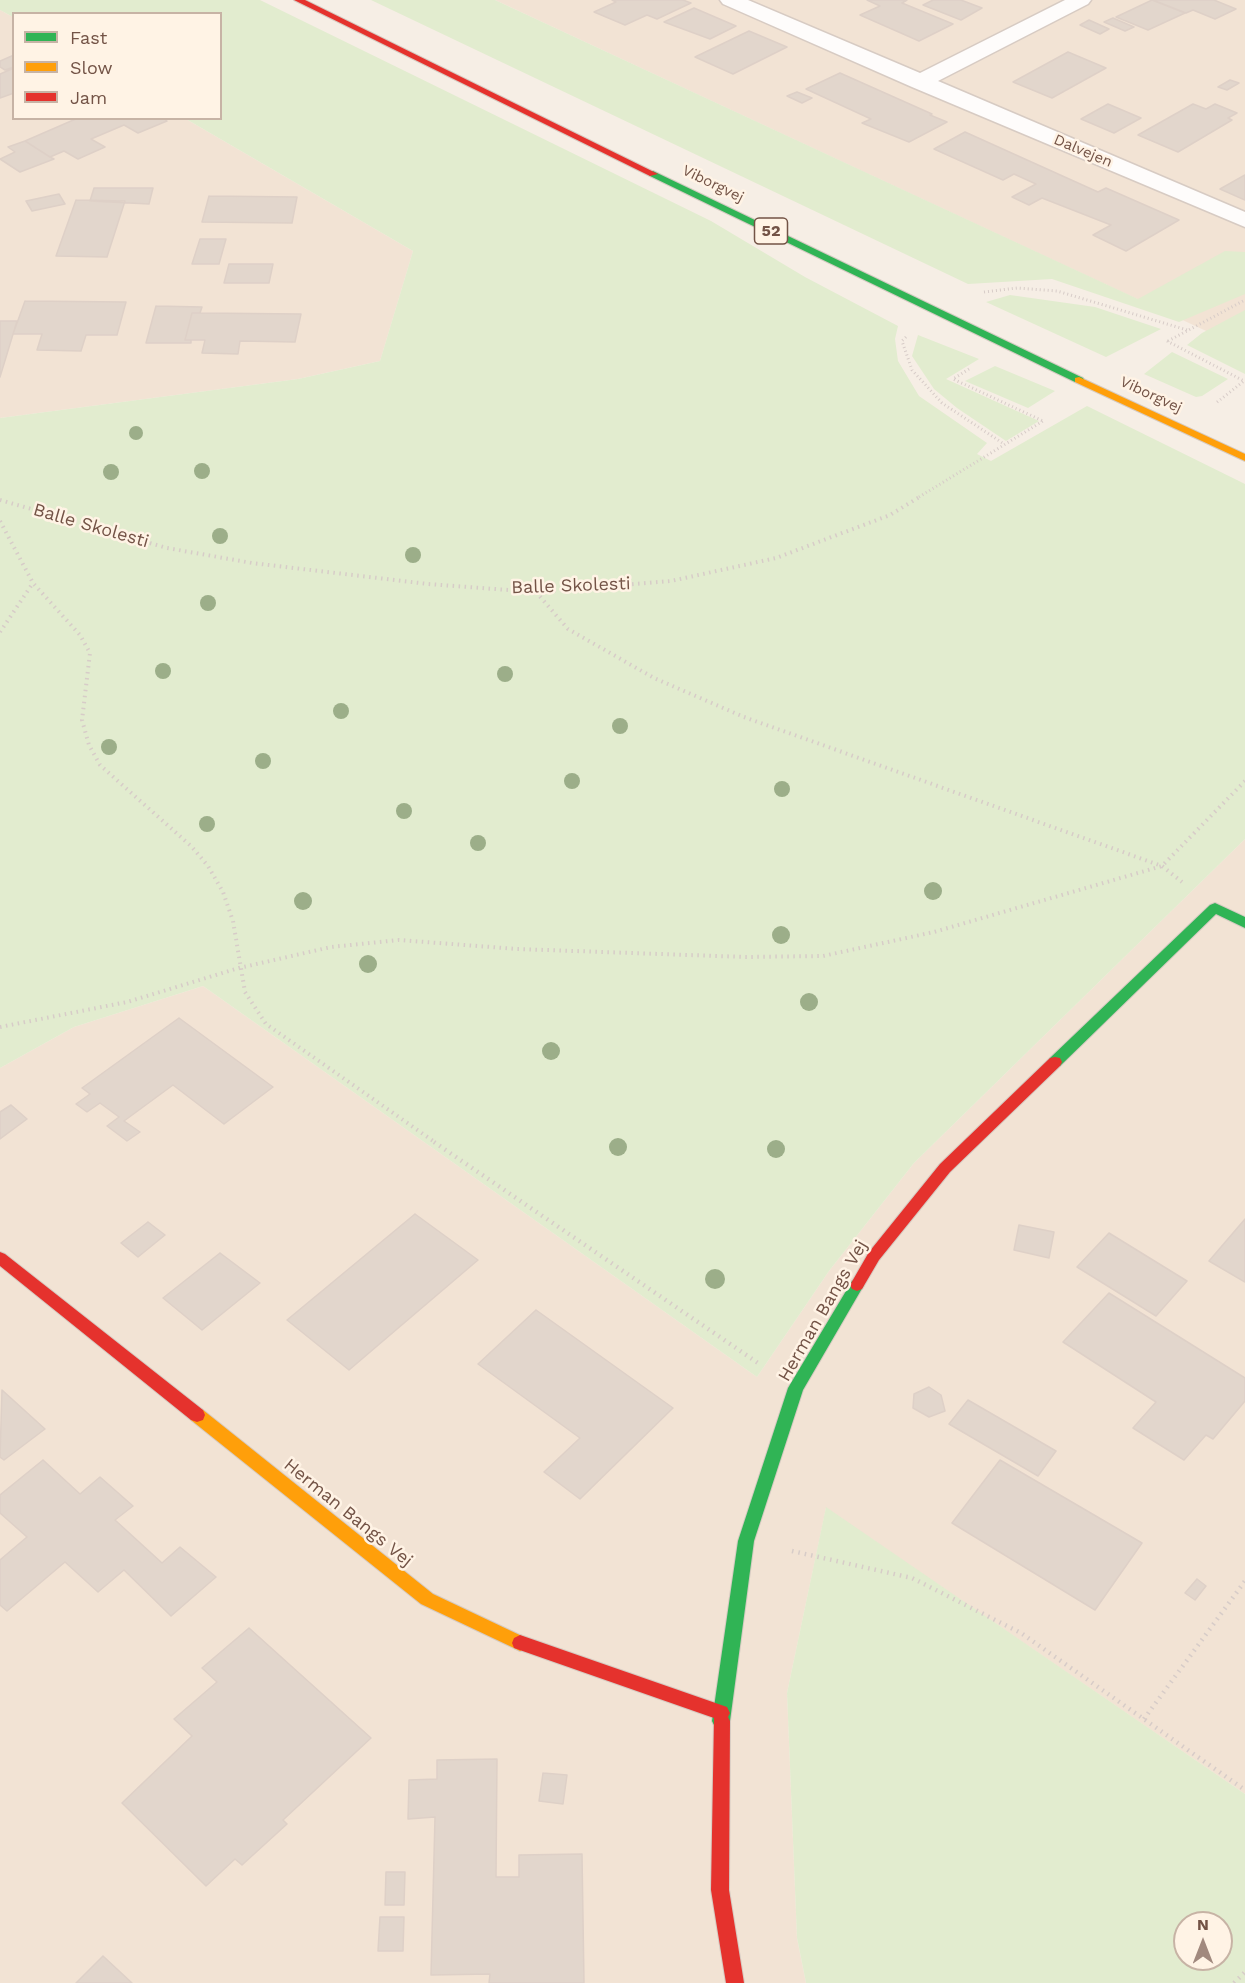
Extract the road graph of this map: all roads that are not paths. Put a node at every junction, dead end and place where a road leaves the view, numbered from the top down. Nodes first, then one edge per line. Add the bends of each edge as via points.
1 (298, 0) edge
2 (730, 0) edge
3 (1081, 0) edge
4 (920, 82) junction
5 (1245, 220) edge
6 (1245, 458) edge
7 (1245, 923) edge
8 (0, 1258) edge
9 (721, 1713) junction
10 (735, 1983) edge

1 - 6 street, Viborgvej / 52
2 - 4 street, Dalvejen
3 - 4 street
4 - 5 street, Dalvejen
7 - 9 street, Herman Bangs Vej via 1215,908 945,1168 874,1256 796,1388 746,1541
8 - 9 street, Herman Bangs Vej via 427,1599 514,1641
9 - 10 street, Herman Bangs Vej via 720,1890

